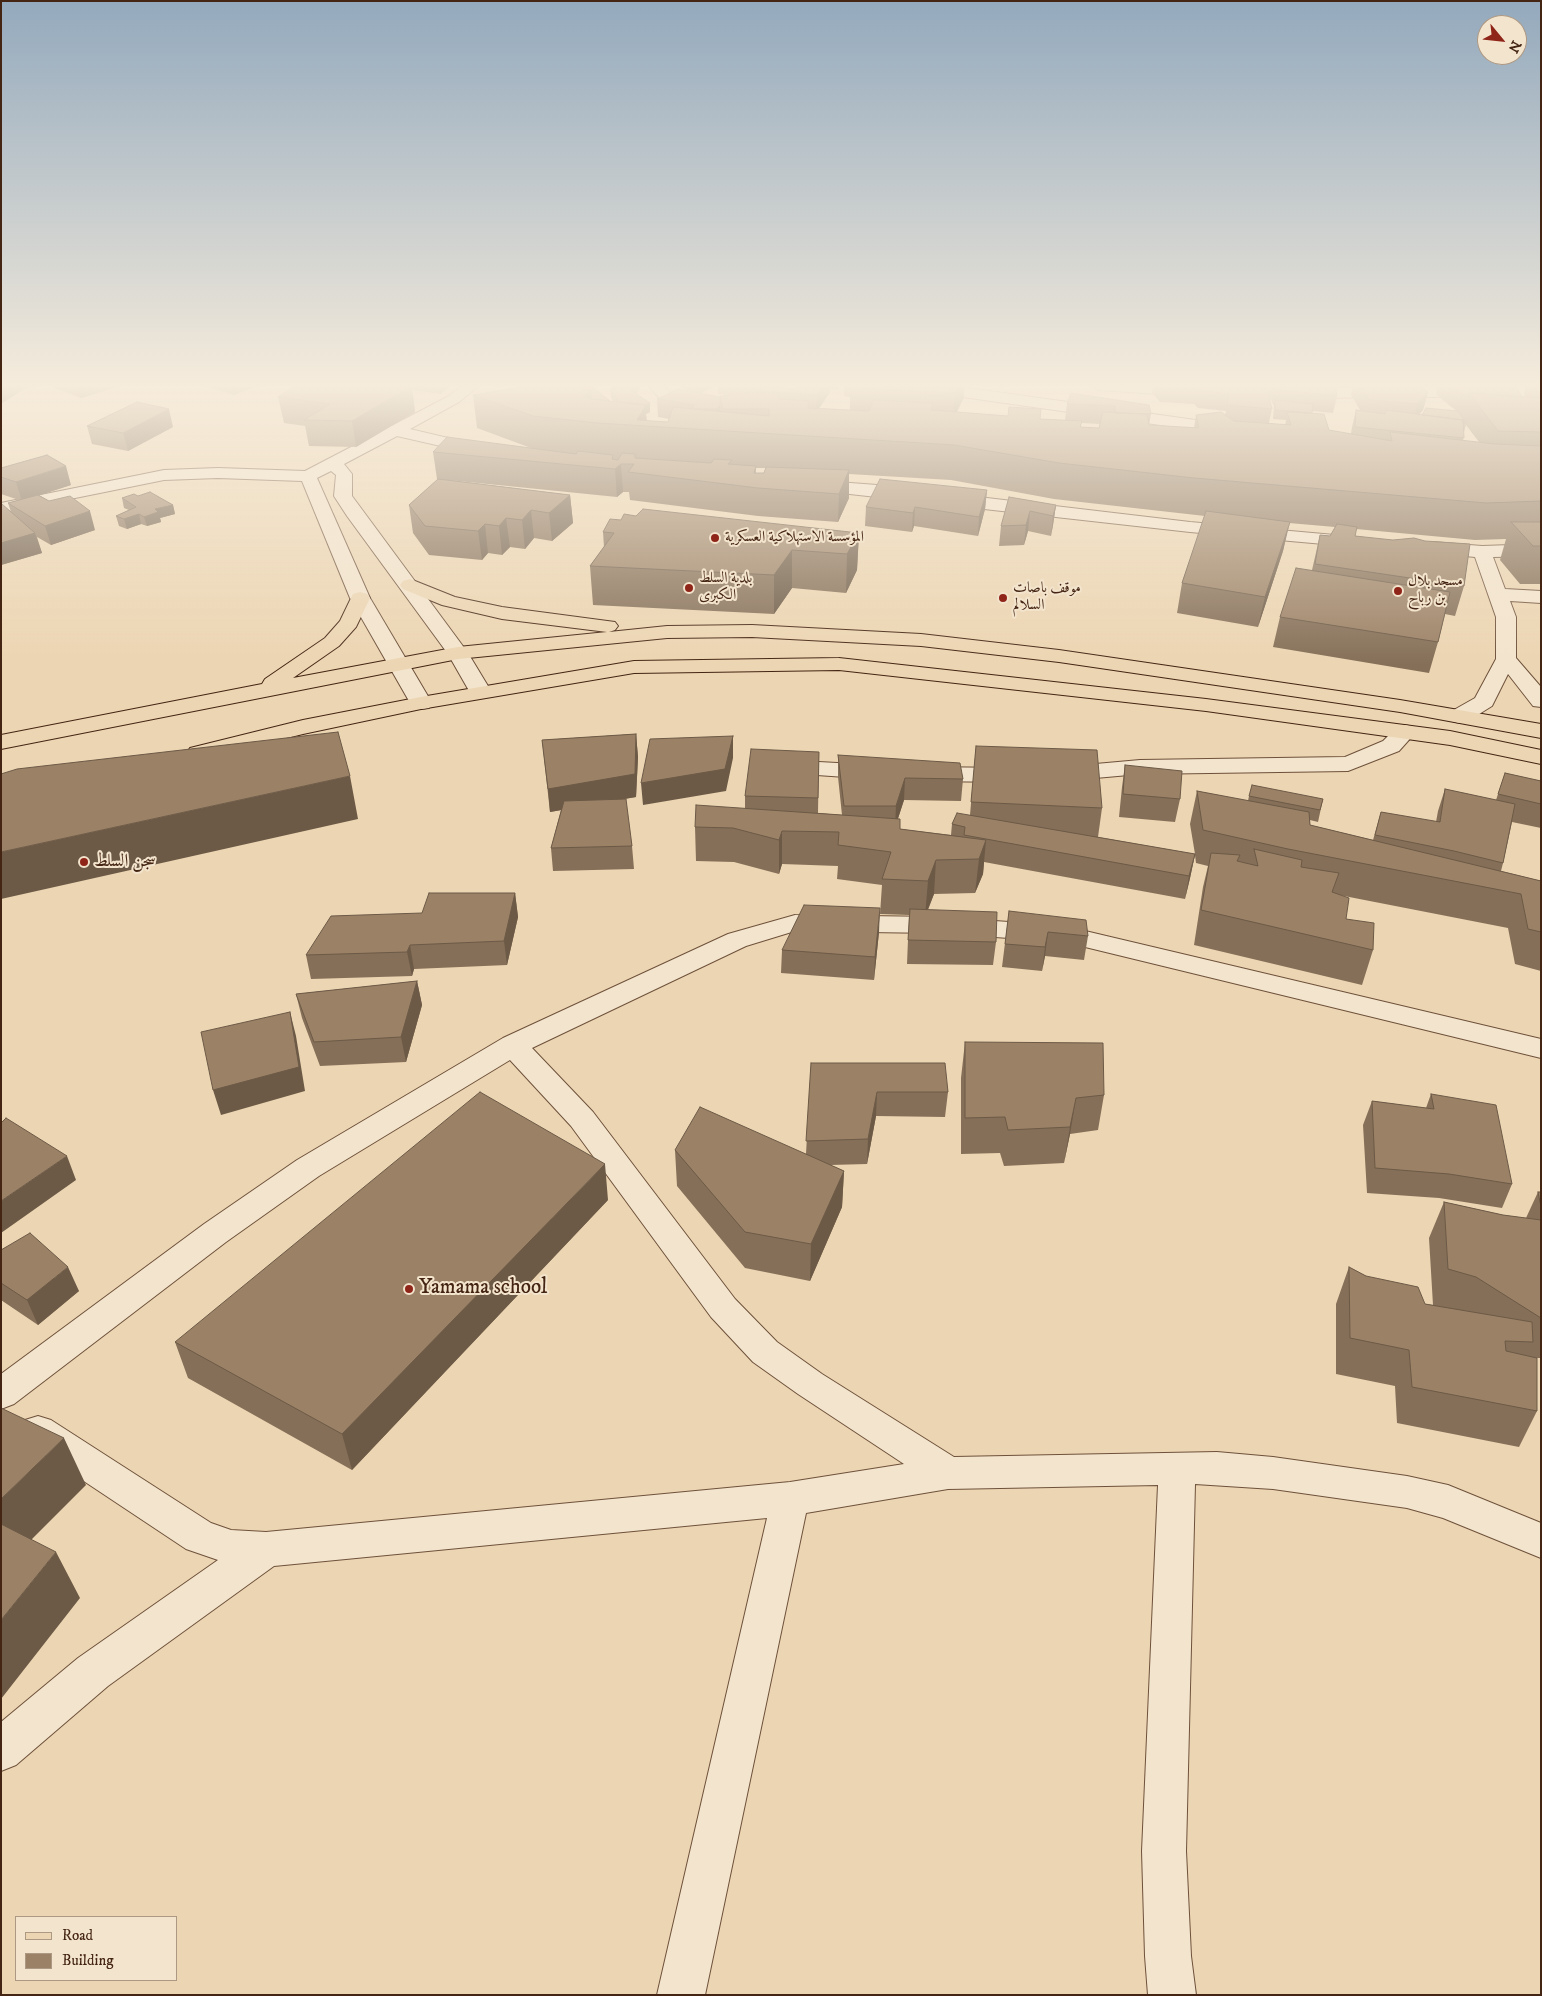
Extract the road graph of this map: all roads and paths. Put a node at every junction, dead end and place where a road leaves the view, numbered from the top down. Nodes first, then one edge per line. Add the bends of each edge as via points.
1 (148, 478) edge
2 (309, 478) edge
3 (344, 478) edge
4 (798, 484) edge
5 (1, 508) edge
6 (1375, 543) edge
7 (1414, 546) edge
8 (1541, 550) edge
9 (1482, 552) junction
10 (410, 586) junction
11 (1497, 594) junction
12 (1541, 597) edge
13 (360, 598) junction
14 (667, 632) junction
15 (458, 653) junction
16 (1506, 659) junction
17 (400, 663) junction
18 (262, 690) junction
19 (480, 692) junction
20 (1541, 701) edge
21 (421, 703) junction
22 (1460, 716) junction
23 (1541, 731) edge
24 (1405, 732) junction
25 (1, 742) edge
26 (1541, 757) edge
27 (174, 758) edge
28 (773, 766) edge
29 (513, 1045) junction
30 (1541, 1049) edge
31 (1, 1394) edge
32 (1, 1407) edge
33 (1177, 1469) junction
34 (948, 1473) junction
35 (790, 1499) junction
36 (1541, 1541) edge
37 (266, 1549) junction
38 (1, 1750) edge
39 (681, 1995) edge
40 (1172, 1995) edge

1 - 5 street
2 - 13 street
3 - 10 street via 343,496
4 - 6 street via 877,490 1190,527
7 - 9 street
8 - 9 street
9 - 11 street
10 - 14 main road via 502,613
10 - 15 street
11 - 12 street
11 - 16 street via 1506,617
13 - 17 street
13 - 18 main road via 348,623 332,642
14 - 15 main road
14 - 22 main road via 752,631 921,640 1060,656
15 - 17 main road
15 - 19 street
16 - 20 street
16 - 22 street via 1484,701
17 - 18 main road
17 - 21 street
18 - 25 main road
19 - 21 main road
19 - 24 main road via 634,667 839,664 1206,704
21 - 27 main road
22 - 23 main road
24 - 26 main road
24 - 28 street via 1391,746 1348,764 1140,767 1035,775 954,776
29 - 30 street via 737,940 795,924 937,925 1081,938
29 - 31 street via 308,1168 215,1233
29 - 34 street via 582,1119 723,1308 765,1352
32 - 37 street via 200,1536 232,1547
33 - 34 street
33 - 36 street via 1217,1468 1273,1473 1407,1492 1448,1502
33 - 40 street via 1164,1851
34 - 35 street
35 - 37 street
35 - 39 street
37 - 38 street via 93,1672

